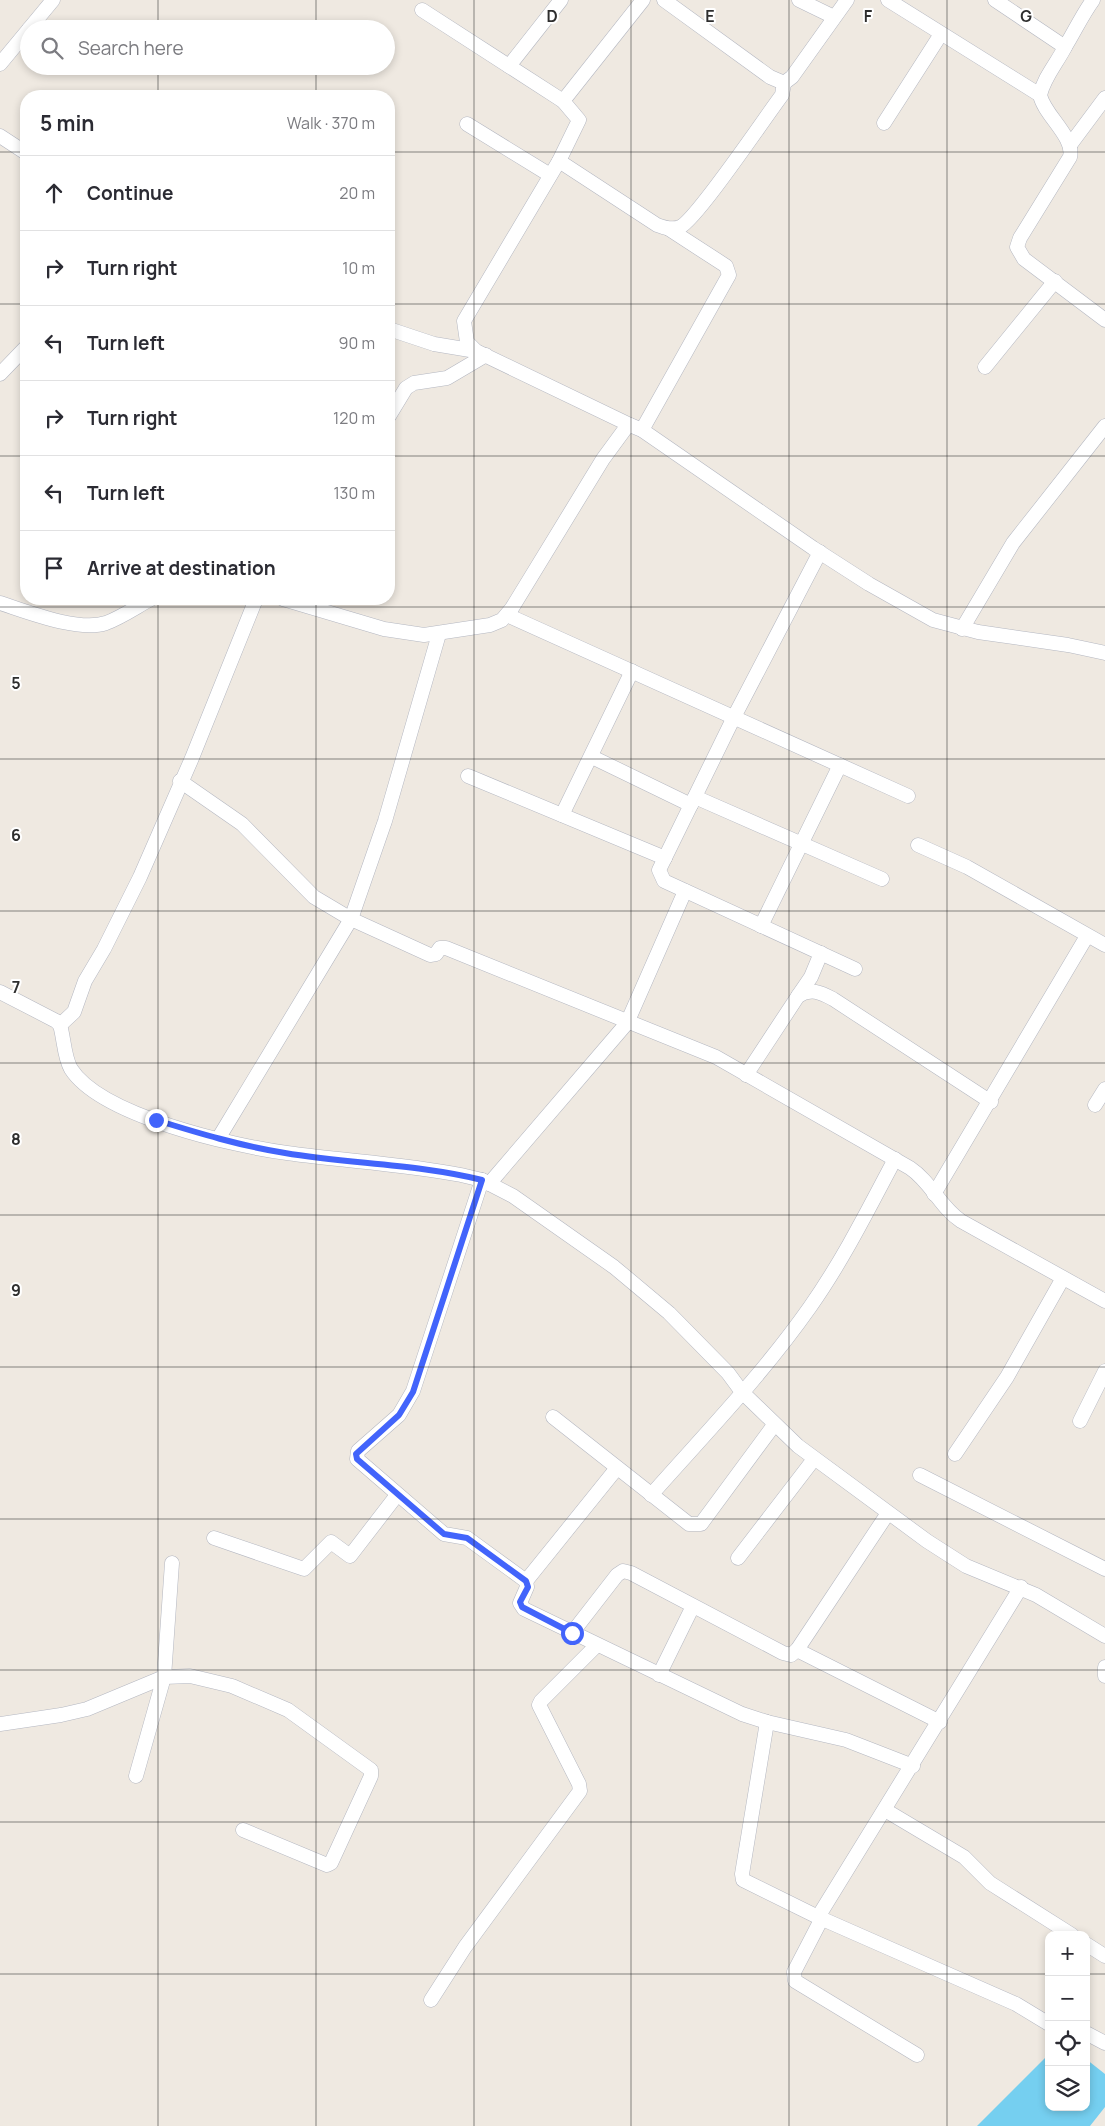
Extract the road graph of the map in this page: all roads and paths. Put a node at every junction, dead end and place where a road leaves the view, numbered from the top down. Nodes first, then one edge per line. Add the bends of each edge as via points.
1 (53, 0) edge
2 (561, 0) edge
3 (643, 0) edge
4 (664, 0) edge
5 (799, 0) edge
6 (847, 0) edge
7 (888, 0) edge
8 (996, 0) edge
9 (1093, 0) edge
10 (422, 10) dead end
11 (834, 17) junction
12 (36, 20) edge
13 (941, 34) junction
14 (20, 40) edge
15 (1065, 47) junction
16 (0, 64) edge
17 (510, 66) junction
18 (784, 83) junction
19 (1040, 95) junction
20 (1105, 98) edge
21 (563, 101) junction
22 (884, 123) dead end
23 (467, 124) dead end
24 (0, 136) edge
25 (1070, 145) junction
26 (20, 150) edge
27 (558, 161) junction
28 (550, 175) junction
29 (669, 229) junction
30 (1055, 281) junction
31 (1105, 320) edge
32 (395, 332) edge
33 (20, 353) edge
34 (481, 353) junction
35 (0, 354) edge
36 (13, 360) junction
37 (985, 367) dead end
38 (0, 374) edge
39 (395, 404) edge
40 (1105, 426) edge
41 (636, 428) junction
42 (820, 552) junction
43 (0, 603) edge
44 (141, 605) edge
45 (253, 605) edge
46 (310, 605) edge
47 (507, 615) junction
48 (962, 629) junction
49 (439, 634) junction
50 (1105, 653) edge
51 (632, 671) junction
52 (734, 717) junction
53 (592, 757) junction
54 (840, 765) junction
55 (468, 776) dead end
56 (180, 781) junction
57 (908, 796) dead end
58 (693, 801) junction
59 (562, 816) junction
60 (801, 845) junction
61 (918, 845) dead end
62 (665, 858) junction
63 (882, 879) dead end
64 (685, 891) junction
65 (350, 919) junction
66 (761, 926) junction
67 (1087, 936) junction
68 (1105, 945) edge
69 (821, 953) junction
70 (855, 969) dead end
71 (0, 992) edge
72 (798, 996) junction
73 (628, 1023) junction
74 (60, 1025) junction
75 (746, 1075) junction
76 (1105, 1088) edge
77 (990, 1102) junction
78 (1095, 1105) dead end
79 (218, 1139) junction
80 (895, 1159) junction
81 (486, 1182) junction
82 (934, 1194) junction
83 (1063, 1278) junction
84 (1105, 1301) edge
85 (1105, 1371) edge
86 (742, 1392) junction
87 (553, 1417) dead end
88 (1080, 1421) dead end
89 (774, 1425) junction
90 (955, 1454) dead end
91 (814, 1460) junction
92 (617, 1468) junction
93 (920, 1475) dead end
94 (397, 1495) junction
95 (651, 1495) junction
96 (888, 1513) junction
97 (214, 1538) dead end
98 (738, 1558) dead end
99 (172, 1563) dead end
100 (1105, 1569) edge
101 (526, 1581) junction
102 (1021, 1587) junction
103 (694, 1606) junction
104 (572, 1633) junction
105 (1105, 1636) edge
106 (597, 1645) junction
107 (797, 1650) junction
108 (1105, 1667) edge
109 (659, 1675) junction
110 (1105, 1676) edge
111 (164, 1677) junction
112 (767, 1722) junction
113 (940, 1722) junction
114 (0, 1724) edge
115 (913, 1766) junction
116 (136, 1776) dead end
117 (885, 1810) junction
118 (243, 1830) dead end
119 (820, 1918) junction
120 (1066, 1931) edge
121 (1090, 1947) edge
122 (1105, 1956) edge
123 (431, 2000) dead end
124 (1045, 2022) edge
125 (1090, 2035) edge
126 (1105, 2043) edge
127 (917, 2055) dead end

1 - 12 street
2 - 17 street
3 - 21 street
4 - 18 street via 770,77
5 - 11 street
6 - 11 street
7 - 13 street
8 - 15 street
9 - 15 street
10 - 17 street
11 - 18 street via 792,77
13 - 19 street
13 - 22 street
14 - 16 street
15 - 19 street via 1046,77
17 - 21 street
18 - 29 street via 782,95 701,204 685,223
19 - 25 street
20 - 25 street
21 - 27 street via 577,116 579,124
23 - 28 street
24 - 26 street
25 - 30 street via 1068,161 1020,238 1018,247 1024,259
27 - 28 street
27 - 29 street
28 - 34 street via 464,321 467,342
29 - 41 street via 726,266 729,275
30 - 31 street
30 - 37 street
32 - 34 street
33 - 36 street
34 - 39 street via 447,378 406,388
34 - 41 street
35 - 36 street
36 - 38 street
40 - 48 street via 1014,543
41 - 42 street
41 - 47 street via 625,429 603,459
42 - 48 street via 933,620
42 - 52 street
43 - 44 street via 57,620 94,625 122,616
45 - 56 street
46 - 49 street via 384,629
47 - 49 street via 490,625
47 - 51 street
48 - 50 street
49 - 65 street via 385,821
51 - 52 street
51 - 53 street
52 - 54 street
52 - 58 street
53 - 58 street
53 - 59 street
54 - 57 street
54 - 60 street
55 - 59 street
56 - 65 street via 232,815 314,898
56 - 74 street via 129,900 85,981 74,1012
58 - 60 street
58 - 62 street
59 - 62 street
60 - 63 street
60 - 66 street
61 - 67 street via 967,867
62 - 64 street via 659,870 660,876
64 - 66 street
64 - 73 street
65 - 73 street via 430,955 446,948
65 - 79 street
66 - 69 street
67 - 68 street
67 - 77 street
69 - 70 street
69 - 72 street via 811,977
71 - 74 street via 50,1016
72 - 75 street
72 - 77 street via 815,991 833,998
73 - 75 street via 716,1057
73 - 81 street
74 - 79 street via 70,1068 87,1086 133,1112
75 - 80 street
76 - 78 street
77 - 82 street
79 - 81 street via 286,1153 440,1171
80 - 82 street via 920,1175
80 - 86 street via 834,1271 809,1309
81 - 86 street via 530,1207 644,1290 718,1362
81 - 94 street via 413,1392 399,1415 356,1454 357,1459
82 - 83 street via 946,1210 961,1221
83 - 84 street
83 - 90 street via 1007,1377
85 - 88 street
86 - 89 street
86 - 95 street
87 - 92 street
89 - 91 street
89 - 95 street via 699,1525 690,1524
91 - 96 street
91 - 98 street
92 - 95 street
92 - 101 street
93 - 100 street
94 - 97 street via 350,1556 331,1542 304,1569
94 - 101 street via 444,1534 467,1538
96 - 102 street via 966,1566
96 - 107 street
99 - 111 street
101 - 104 street via 528,1587 521,1606
102 - 105 street
102 - 113 street
103 - 104 street via 623,1571
103 - 107 street via 783,1654 790,1655
103 - 109 street
104 - 106 street
106 - 109 street
106 - 123 street via 539,1705 580,1791 465,1947
107 - 113 street
108 - 110 street
109 - 112 street via 742,1714
111 - 114 street via 87,1709
111 - 116 street
111 - 118 street via 206,1679 270,1701 288,1710 371,1770 339,1846 327,1866
112 - 115 street via 846,1740
112 - 119 street via 743,1880
113 - 115 street
115 - 117 street
117 - 119 street
117 - 120 street via 964,1857 990,1883
119 - 124 street via 1016,2004
119 - 127 street via 794,1972 795,1981
121 - 122 street
125 - 126 street

